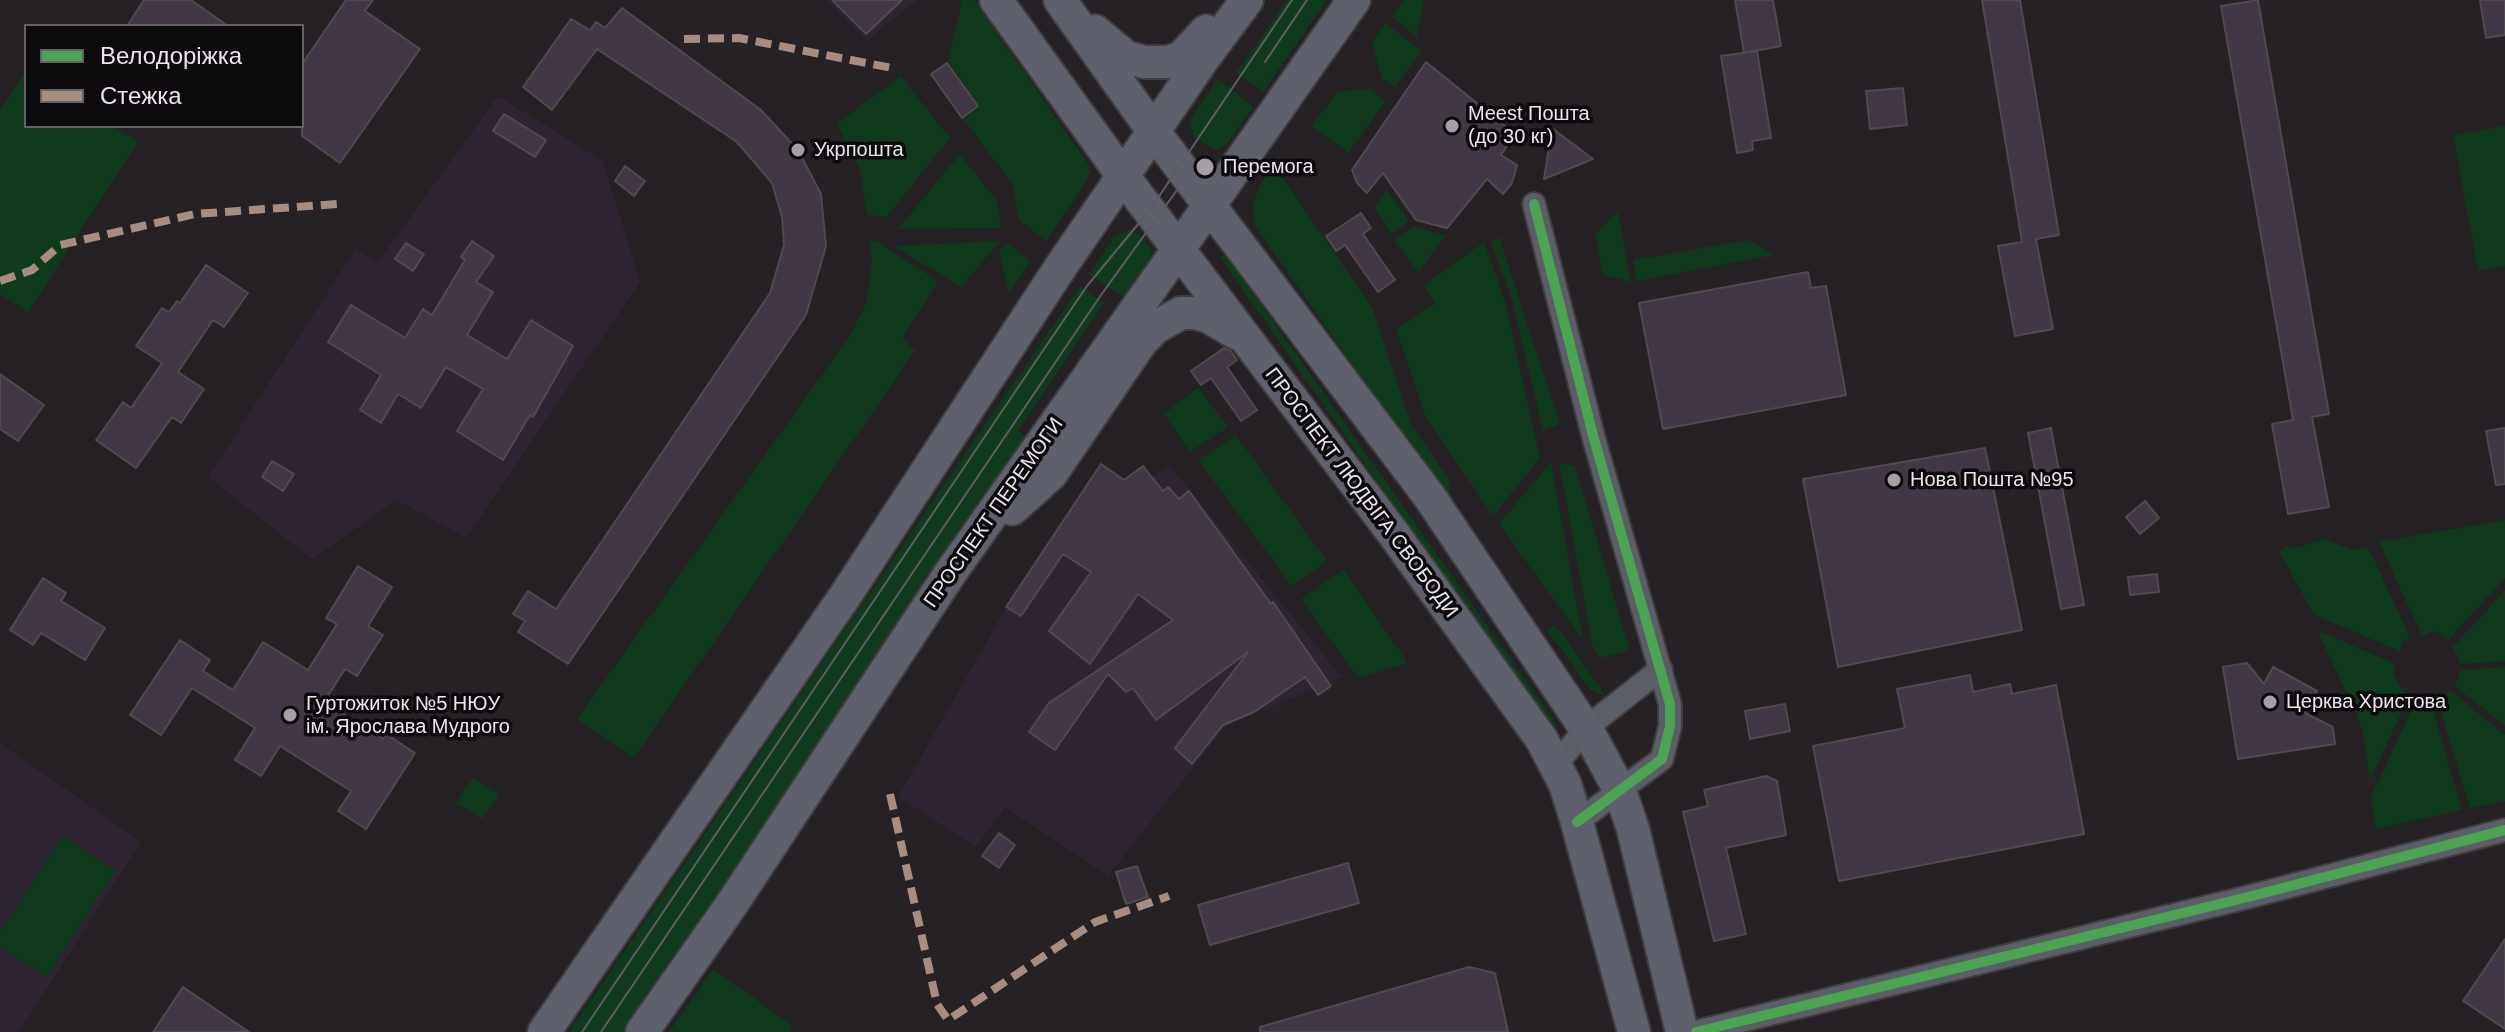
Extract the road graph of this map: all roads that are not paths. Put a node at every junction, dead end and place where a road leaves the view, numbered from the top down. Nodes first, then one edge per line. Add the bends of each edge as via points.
1 (996, 0) edge
2 (1062, 0) edge
3 (1229, 0) edge
4 (1247, 0) edge
5 (1354, 0) edge
6 (1154, 132) junction
7 (1123, 176) junction
8 (1209, 204) junction
9 (1534, 204) dead end
10 (1178, 247) junction
11 (1248, 340) junction
12 (971, 546) junction
13 (1661, 669) junction
14 (1586, 728) junction
15 (1556, 765) junction
16 (1620, 791) junction
17 (1577, 822) junction
18 (2505, 830) edge
19 (544, 1032) edge
20 (642, 1032) edge
21 (1634, 1032) edge
22 (1682, 1032) edge
23 (1696, 1032) edge

1 - 7 main road, ПРОСПЕКТ ЛЮДВІГА СВОБОДИ
2 - 3 main road via 1126,57 1167,62 1181,58 1203,36
2 - 6 main road
4 - 6 main road
5 - 8 main road, ПРОСПЕКТ ПЕРЕМОГИ
6 - 7 main road
6 - 8 main road
7 - 10 main road, ПРОСПЕКТ ЛЮДВІГА СВОБОДИ
7 - 19 main road via 845,596
8 - 10 main road, ПРОСПЕКТ ПЕРЕМОГИ
8 - 14 main road via 1429,496
9 - 13 street via 1594,439
10 - 11 main road, ПРОСПЕКТ ЛЮДВІГА СВОБОДИ
10 - 12 main road, ПРОСПЕКТ ПЕРЕМОГИ
11 - 12 main road via 1196,313 1181,313 1156,327 1051,474
11 - 15 main road, ПРОСПЕКТ ЛЮДВІГА СВОБОДИ via 1393,533
12 - 20 main road, ПРОСПЕКТ ПЕРЕМОГИ
13 - 14 street
13 - 16 street via 1670,704 1662,759
14 - 15 street
14 - 16 main road
15 - 17 main road, ПРОСПЕКТ ЛЮДВІГА СВОБОДИ
16 - 17 street
16 - 22 main road via 1641,856
17 - 21 main road, ПРОСПЕКТ ЛЮДВІГА СВОБОДИ
18 - 23 street

